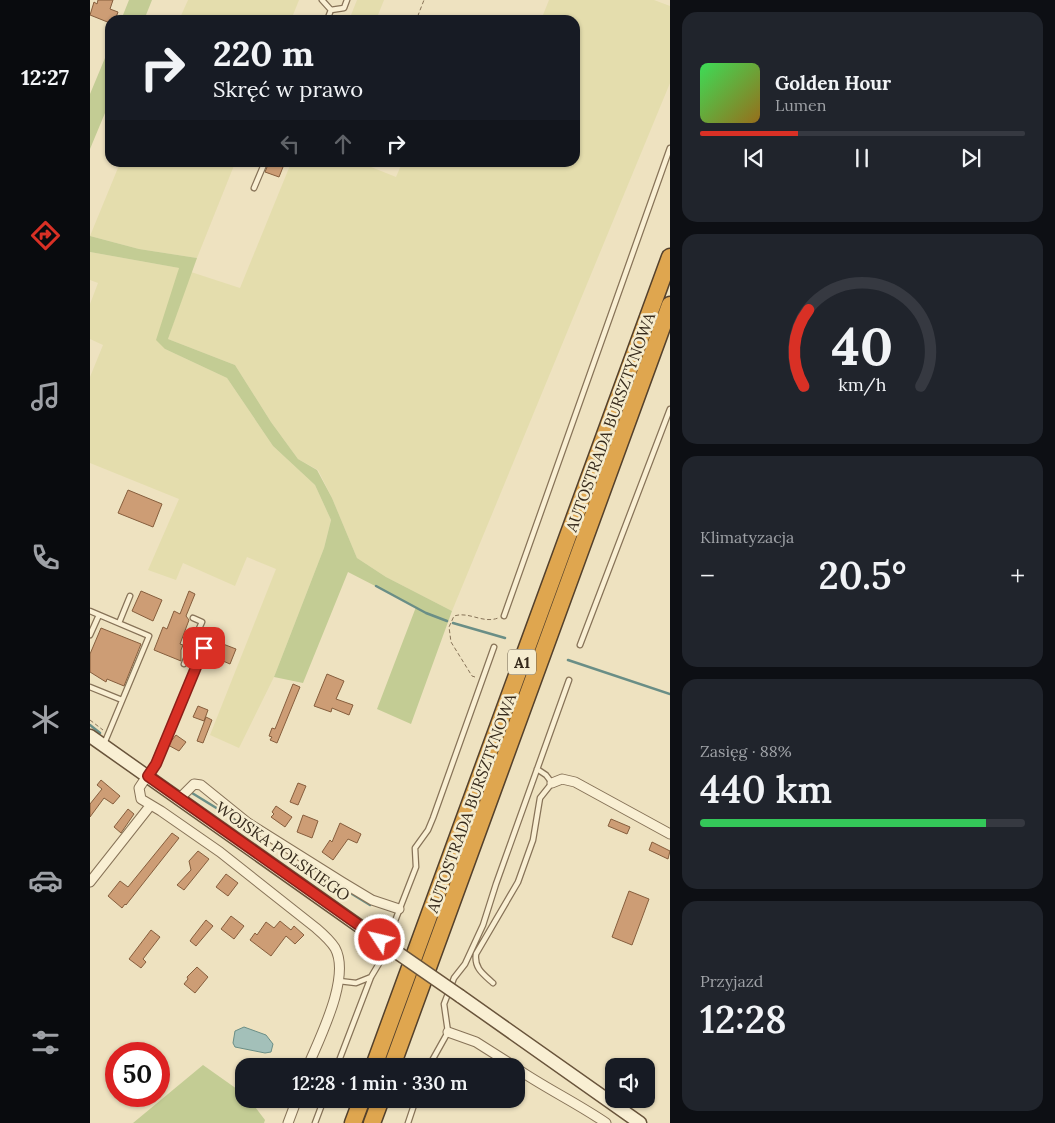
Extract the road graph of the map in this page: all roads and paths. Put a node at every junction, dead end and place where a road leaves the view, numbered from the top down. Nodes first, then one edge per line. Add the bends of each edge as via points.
1 (322, 0) edge
2 (347, 0) edge
3 (424, 0) edge
4 (331, 10) junction
5 (329, 15) edge
6 (418, 15) edge
7 (670, 148) edge
8 (263, 167) edge
9 (254, 188) dead end
10 (670, 257) edge
11 (670, 305) edge
12 (670, 409) edge
13 (130, 596) dead end
14 (90, 611) edge
15 (99, 614) junction
16 (504, 616) joint
17 (193, 618) dead end
18 (119, 623) junction
19 (90, 635) edge
20 (192, 644) junction
21 (580, 645) dead end
22 (494, 647) dead end
23 (184, 664) dead end
24 (569, 680) dead end
25 (482, 681) junction
26 (90, 686) edge
27 (122, 700) junction
28 (90, 720) edge
29 (90, 736) edge
30 (106, 739) junction
31 (537, 769) junction
32 (148, 776) junction
33 (552, 783) junction
34 (179, 799) junction
35 (150, 806) junction
36 (670, 834) edge
37 (90, 882) edge
38 (399, 909) junction
39 (371, 977) junction
40 (338, 981) junction
41 (493, 983) dead end
42 (448, 1032) junction
43 (311, 1058) edge
44 (340, 1058) edge
45 (377, 1058) edge
46 (395, 1058) edge
47 (433, 1058) edge
48 (501, 1058) edge
49 (525, 1074) edge
50 (294, 1108) edge
51 (321, 1108) edge
52 (359, 1108) edge
53 (377, 1108) edge
54 (413, 1108) edge
55 (288, 1123) edge
56 (315, 1123) edge
57 (354, 1123) edge
58 (372, 1123) edge
59 (408, 1123) edge
60 (606, 1123) edge
61 (640, 1123) edge

1 - 4 lane
2 - 4 lane via 344,8
3 - 6 path
4 - 5 lane
7 - 16 lane
8 - 9 lane
10 - 45 highway, AUTOSTRADA BURSZTYNOWA / A1
11 - 46 highway, AUTOSTRADA BURSZTYNOWA / A1
12 - 21 lane
13 - 18 lane
14 - 15 lane
15 - 18 lane
15 - 19 lane
16 - 25 path via 492,620 462,614 454,616 449,627 451,642 472,676
17 - 20 lane via 202,622
18 - 27 lane via 149,636
20 - 23 lane
20 - 32 lane via 204,648 156,764
22 - 25 lane
24 - 31 lane
25 - 38 lane via 433,818 415,848 416,867
26 - 27 lane
27 - 30 lane
28 - 30 path
29 - 30 main road, WOJSKA POLSKIEGO
30 - 32 main road, WOJSKA POLSKIEGO
31 - 33 lane
31 - 42 lane via 483,925 465,964 454,978 444,1004
32 - 34 main road, WOJSKA POLSKIEGO
32 - 35 street via 139,788 139,796
33 - 36 street via 562,779 575,782
33 - 41 lane via 540,798 532,840 518,882 476,954 478,969
34 - 38 street via 194,784 201,786 283,845 372,900
34 - 61 main road, WOJSKA POLSKIEGO, bridge
35 - 37 street
35 - 40 street via 220,852 330,941 338,957
38 - 39 lane via 395,921 396,935
39 - 40 lane via 356,983
39 - 44 lane
40 - 43 street
42 - 47 lane
42 - 48 street via 476,1042
49 - 60 street
50 - 55 street
51 - 56 lane
52 - 57 highway
53 - 58 highway
54 - 59 lane

